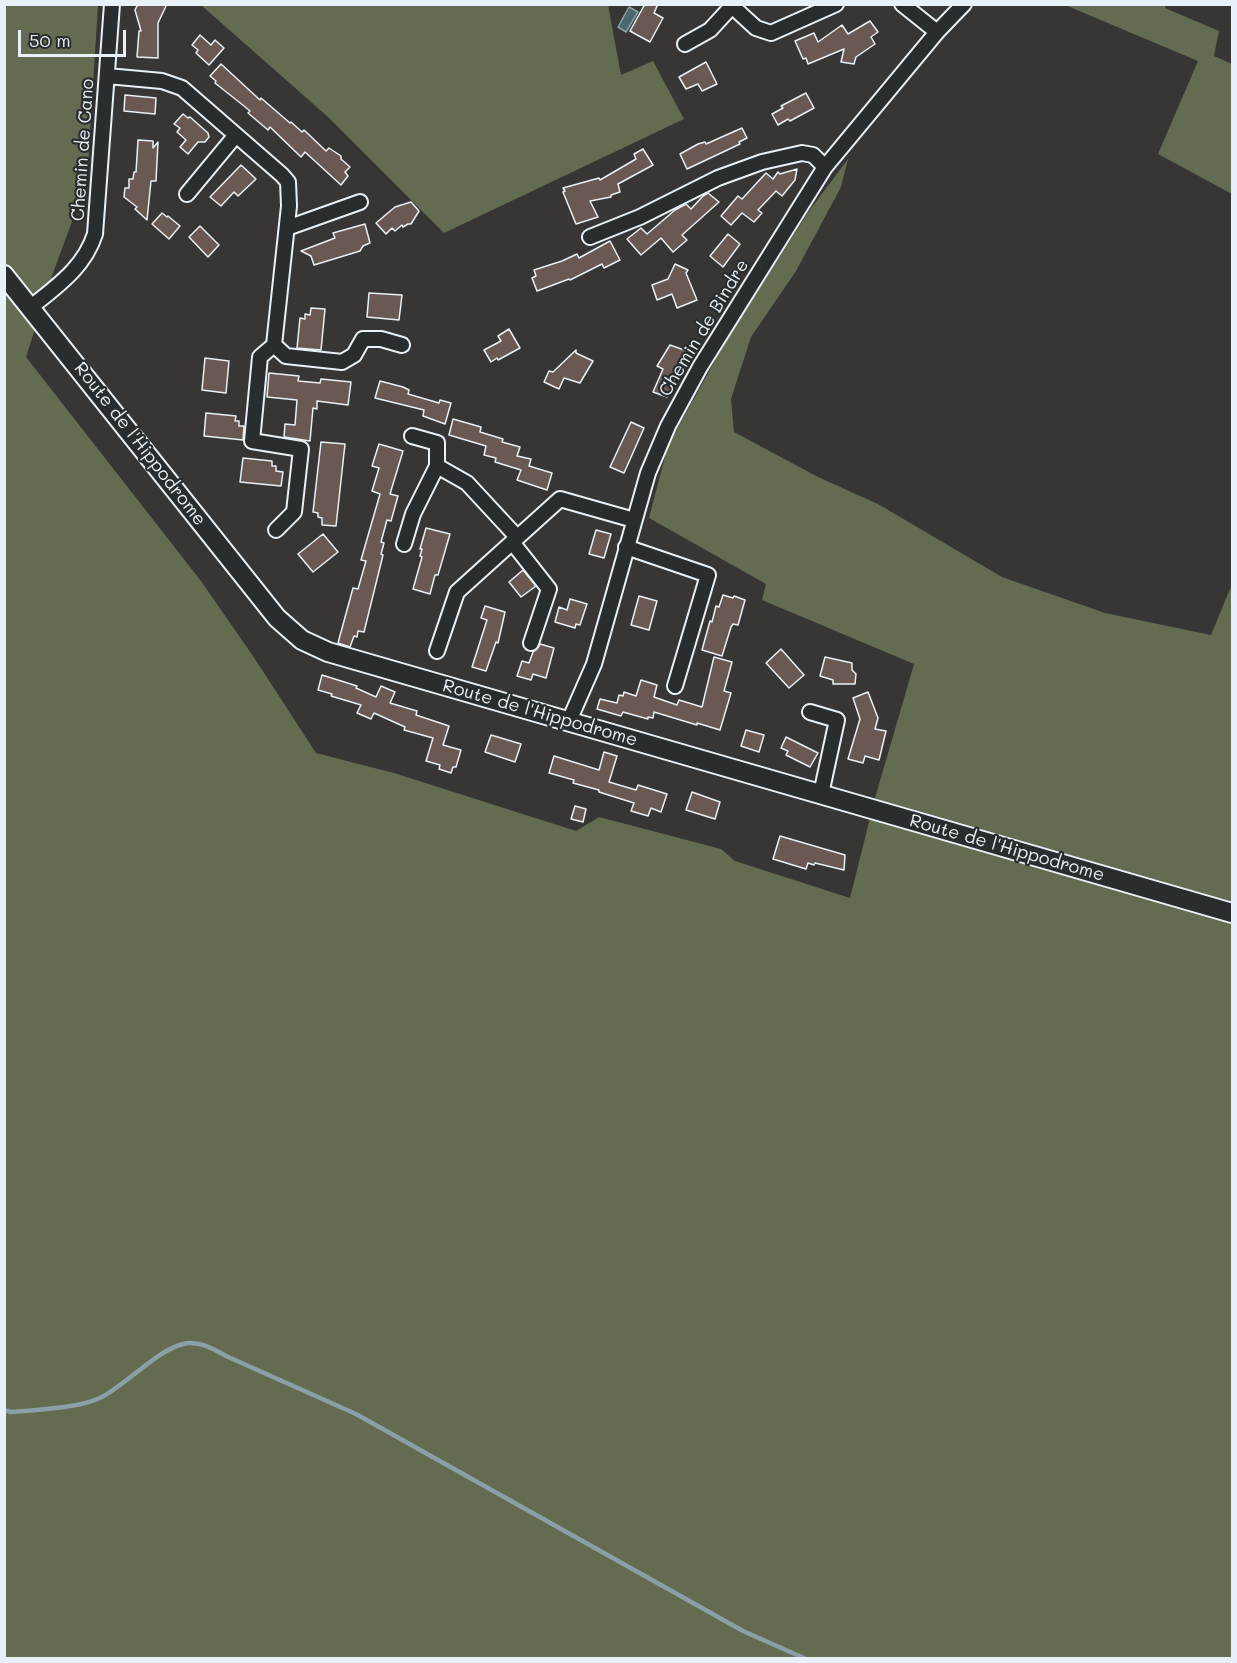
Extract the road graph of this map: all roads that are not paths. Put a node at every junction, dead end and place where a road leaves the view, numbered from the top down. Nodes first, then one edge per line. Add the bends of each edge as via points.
1 (112, 4) edge
2 (836, 4) edge
3 (902, 4) edge
4 (733, 5) edge
5 (957, 7) edge
6 (936, 32) junction
7 (685, 44) dead end
8 (107, 76) junction
9 (236, 135) junction
10 (825, 167) junction
11 (187, 194) dead end
12 (360, 202) dead end
13 (287, 228) junction
14 (590, 237) dead end
15 (4, 275) edge
16 (30, 308) junction
17 (274, 345) junction
18 (402, 345) dead end
19 (412, 436) dead end
20 (437, 466) junction
21 (634, 520) junction
22 (276, 530) dead end
23 (514, 540) junction
24 (404, 544) dead end
25 (626, 547) junction
26 (531, 643) dead end
27 (437, 651) dead end
28 (675, 686) dead end
29 (810, 712) dead end
30 (569, 721) junction
31 (821, 794) junction
32 (1233, 913) edge

1 - 8 street, Chemin de Cano
2 - 4 street via 771,33 756,28
3 - 6 street
4 - 7 street via 710,30
5 - 6 street, Chemin de Bindre
6 - 10 street, Chemin de Bindre
8 - 9 street via 162,81 182,88
8 - 16 street, Chemin de Cano via 97,221 90,249 71,275
9 - 11 street
9 - 13 street via 288,182
10 - 14 street via 813,155 802,153 762,162
10 - 21 street, Chemin de Bindre via 694,377 648,473
12 - 13 street
13 - 17 street
15 - 16 main road, Route de l'Hippodrome
16 - 30 main road, Route de l'Hippodrome via 277,618 302,640 328,652
17 - 18 street via 286,356 342,362 354,355 363,339
17 - 22 street via 260,357 252,441 301,449 294,512
19 - 20 street via 437,443
20 - 23 street via 467,483
20 - 24 street via 413,514
21 - 23 street via 560,499
21 - 25 street, Chemin de Bindre
23 - 26 street via 549,589
23 - 27 street via 457,592
25 - 28 street via 708,575
25 - 30 street, Chemin de Bindre via 594,664
29 - 31 street via 837,720
30 - 31 main road, Route de l'Hippodrome
31 - 32 main road, Route de l'Hippodrome

